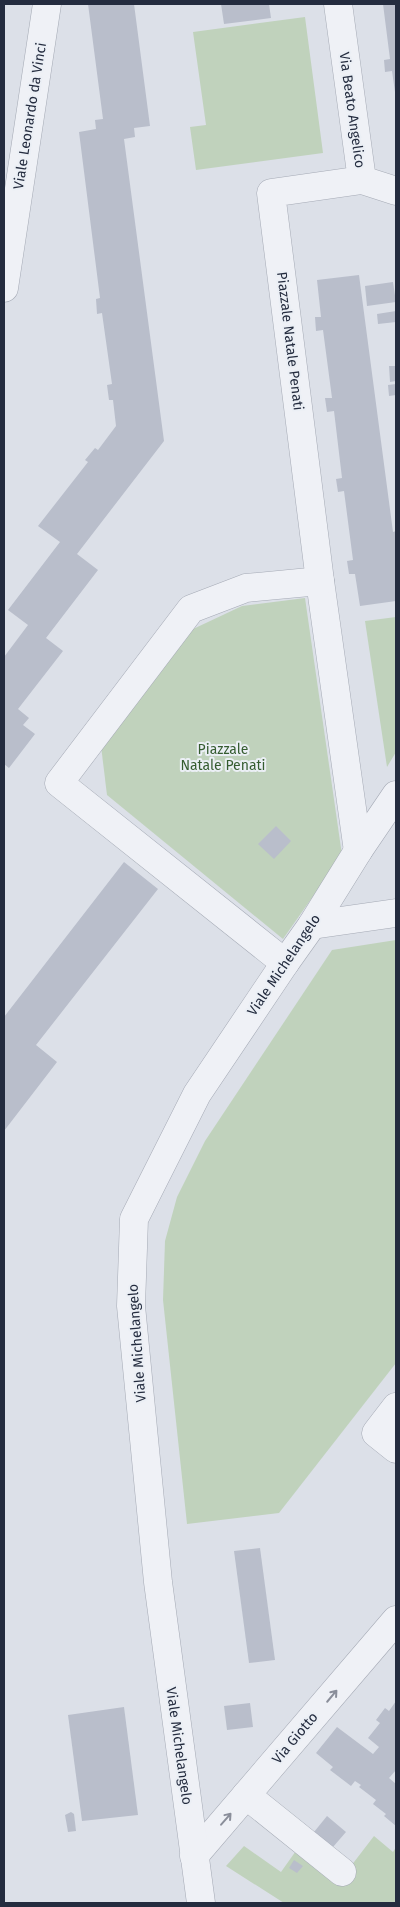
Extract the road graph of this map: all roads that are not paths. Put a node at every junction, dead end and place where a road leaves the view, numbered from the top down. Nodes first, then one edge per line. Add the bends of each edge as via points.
1 (47, 4) edge
2 (338, 4) edge
3 (362, 180) junction
4 (396, 191) edge
5 (4, 288) edge
6 (320, 581) junction
7 (396, 795) edge
8 (358, 851) junction
9 (396, 913) edge
10 (312, 925) junction
11 (285, 962) junction
12 (396, 1407) edge
13 (396, 1449) edge
14 (396, 1620) edge
15 (246, 1796) junction
16 (194, 1856) junction
17 (342, 1872) dead end
18 (201, 1903) edge

1 - 5 street, Viale Leonardo da Vinci
2 - 3 street, Via Beato Angelico
3 - 4 street, Via Beato Angelico
3 - 6 street, Piazzale Natale Penati via 271,193
6 - 8 street, Piazzale Natale Penati
6 - 11 street via 246,588 191,609 58,783
7 - 8 street, Viale Michelangelo
8 - 10 street, Viale Michelangelo
9 - 10 street
10 - 11 street, Viale Michelangelo
11 - 16 street, Viale Michelangelo via 196,1094 134,1219 131,1306 158,1582
12 - 13 street via 376,1433
15 -> 14 street, Via Giotto
16 -> 15 street, Via Giotto
15 - 17 street
16 - 18 street, Viale Michelangelo

